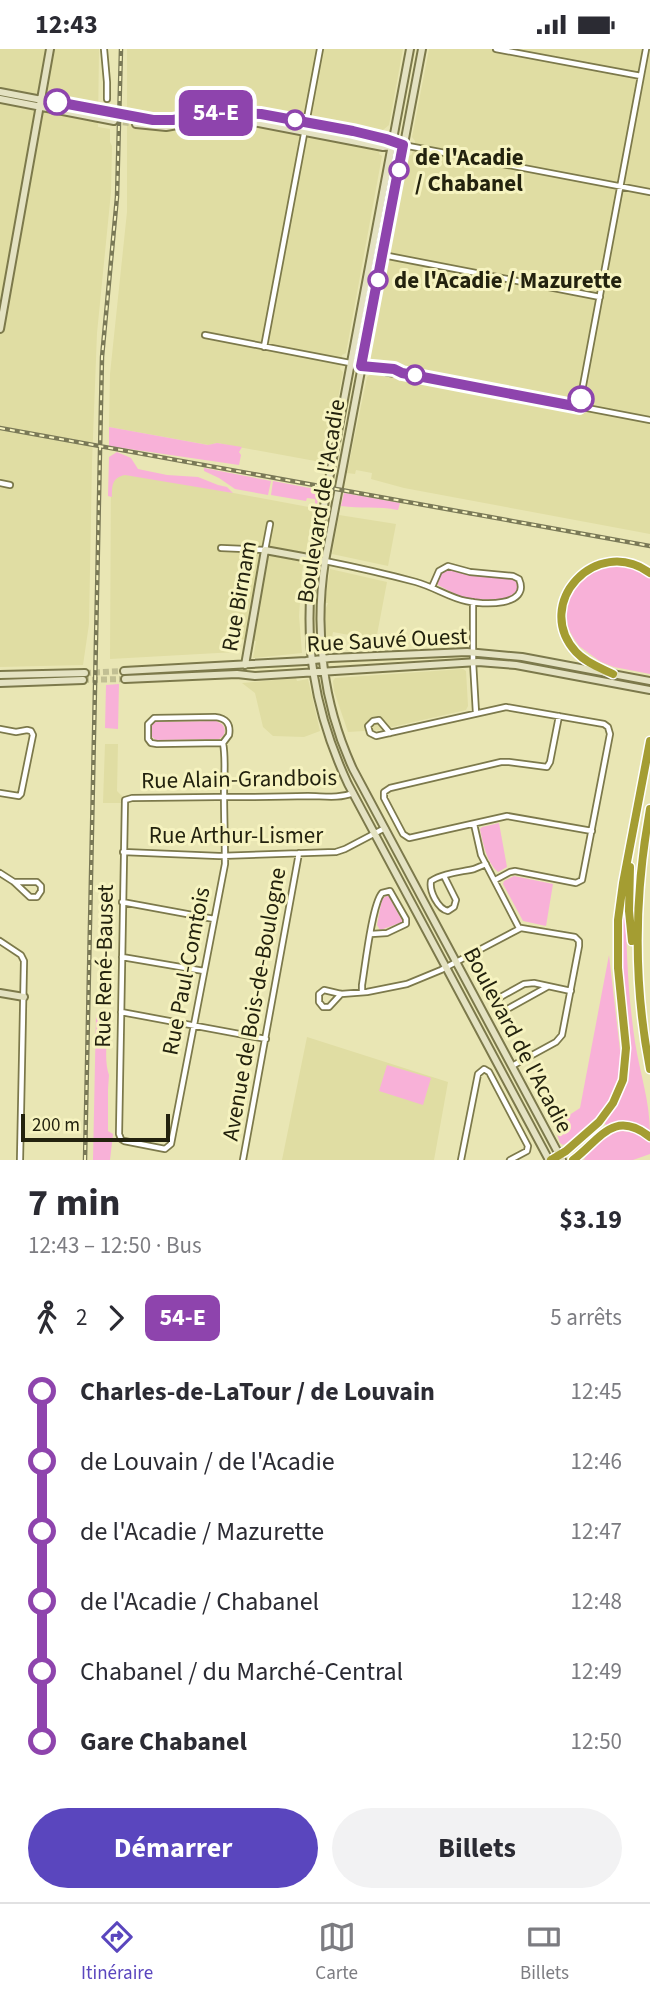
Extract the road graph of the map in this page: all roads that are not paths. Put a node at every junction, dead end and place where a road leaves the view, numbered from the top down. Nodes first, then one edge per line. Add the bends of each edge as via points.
1 (50, 49) edge
2 (103, 49) edge
3 (320, 49) edge
4 (411, 49) edge
5 (422, 49) edge
6 (496, 49) edge
7 (646, 49) edge
8 (641, 76) junction
9 (0, 92) edge
10 (107, 99) dead end
11 (0, 100) edge
12 (41, 103) junction
13 (114, 117) tunnel mouth
14 (306, 122) junction
15 (304, 132) junction
16 (392, 144) junction
17 (403, 145) junction
18 (620, 187) junction
19 (650, 193) edge
20 (383, 255) junction
21 (600, 297) junction
22 (0, 329) edge
23 (205, 335) dead end
24 (264, 347) junction
25 (351, 364) junction
26 (361, 366) junction
27 (579, 407) junction
28 (650, 420) edge
29 (0, 484) edge
30 (10, 485) dead end
31 (270, 524) dead end
32 (221, 548) dead end
33 (265, 550) junction
34 (314, 559) junction
35 (325, 561) junction
36 (650, 573) edge
37 (432, 587) junction
38 (472, 602) junction
39 (472, 652) junction
40 (322, 659) junction
41 (311, 660) junction
42 (473, 662) junction
43 (244, 664) junction
44 (124, 671) tunnel mouth
45 (324, 671) junction
46 (313, 672) junction
47 (245, 674) junction
48 (613, 674) junction
49 (0, 675) edge
50 (125, 679) tunnel mouth
51 (650, 681) edge
52 (0, 683) edge
53 (650, 690) edge
54 (476, 713) junction
55 (559, 716) junction
56 (0, 729) edge
57 (390, 733) junction
58 (650, 741) edge
59 (223, 743) junction
60 (0, 793) edge
61 (353, 793) junction
62 (224, 797) junction
63 (126, 799) joint
64 (650, 809) edge
65 (474, 824) junction
66 (385, 828) junction
67 (592, 831) junction
68 (374, 834) junction
69 (631, 846) junction
70 (123, 852) junction
71 (299, 853) junction
72 (225, 856) junction
73 (486, 864) junction
74 (0, 873) edge
75 (444, 876) junction
76 (495, 880) junction
77 (13, 882) junction
78 (122, 902) junction
79 (214, 919) junction
80 (519, 928) junction
81 (371, 934) junction
82 (0, 941) edge
83 (122, 957) junction
84 (456, 961) junction
85 (446, 967) junction
86 (204, 971) junction
87 (547, 987) junction
88 (571, 991) junction
89 (362, 992) junction
90 (0, 993) edge
91 (341, 994) junction
92 (23, 997) junction
93 (640, 1003) junction
94 (121, 1012) junction
95 (194, 1025) junction
96 (266, 1039) junction
97 (512, 1066) junction
98 (650, 1069) edge
99 (119, 1133) joint
100 (650, 1137) edge
101 (582, 1157) edge
102 (561, 1158) edge
103 (20, 1160) edge
104 (243, 1160) edge
105 (461, 1160) edge
106 (510, 1160) edge
107 (550, 1160) edge
108 (573, 1160) edge

1 - 12 main road
2 - 10 street
3 - 14 street
4 - 16 main road, Boulevard de l'Acadie
5 - 17 main road, Boulevard de l'Acadie
6 - 8 street
7 - 8 street
8 - 18 street
9 - 12 main road
11 - 12 main road
12 - 13 main road
12 - 22 main road
14 - 15 street
14 - 15 main road via 243,112 136,121 166,127 233,118
14 - 16 main road via 361,132
15 - 16 main road
15 - 24 street
16 - 17 main road
16 - 25 main road, Boulevard de l'Acadie
17 - 18 street
17 - 20 main road, Boulevard de l'Acadie
18 - 19 street
18 - 21 street
20 - 21 street
20 - 26 main road, Boulevard de l'Acadie
21 - 27 street
23 - 24 street
24 - 25 street
25 - 26 street
25 - 34 main road, Boulevard de l'Acadie
26 - 27 street
26 - 35 main road, Boulevard de l'Acadie
27 - 28 street
29 - 30 street
31 - 33 street, Rue Birnam
32 - 33 street
33 - 34 main road
33 - 43 main road, Rue Birnam
34 - 35 main road
34 - 41 main road, Boulevard de l'Acadie
35 - 37 street
35 - 40 main road, Boulevard de l'Acadie via 320,609
36 - 48 highway via 625,562 600,564 580,575 565,599 562,623 570,645 583,659
37 - 38 street
37 - 38 street via 439,571 448,566 515,577 521,584 519,594 507,601
38 - 39 street
39 - 40 main road, Rue Sauvé Ouest
39 - 42 street
39 - 48 main road, Rue Sauvé Ouest
40 - 41 main road, Rue Sauvé Ouest
40 - 45 main road, Boulevard de l'Acadie
41 - 43 main road, Rue Sauvé Ouest
41 - 46 main road, Boulevard de l'Acadie
42 - 45 main road, Rue Sauvé Ouest
42 - 53 main road, Rue Sauvé Ouest via 529,667
42 - 54 street
43 - 44 main road, Rue Sauvé Ouest
43 - 47 main road, Rue Birnam
45 - 46 main road, Rue Sauvé Ouest
45 - 66 main road, Boulevard de l'Acadie via 344,749
46 - 47 main road, Rue Sauvé Ouest
46 - 61 main road, Boulevard de l'Acadie via 326,732
47 - 50 main road, Rue Sauvé Ouest
48 - 51 main road, Rue Sauvé Ouest
49 - 52 main road via 84,676
54 - 55 street via 509,707
54 - 57 street
55 - 65 street via 547,767 504,762 385,791 407,838
55 - 67 street via 604,724 610,731
56 - 60 street via 27,730 33,736 21,794
57 - 57 street via 379,720 368,725 374,736
58 - 69 highway
59 - 59 street, Rue Paul-Comtois via 230,729 220,718 155,718 148,722 152,743
59 - 62 street, Rue Paul-Comtois
61 - 62 street, Rue Alain-Grandbois
61 - 68 main road, Boulevard de l'Acadie
62 - 63 street, Rue Alain-Grandbois
62 - 72 street, Rue Paul-Comtois
63 - 70 street, Rue René-Bauset
64 - 93 highway via 638,908
65 - 67 street via 509,816
65 - 73 street
66 - 68 street, Rue Arthur-Lismer
66 - 84 main road, Boulevard de l'Acadie
67 - 76 street via 579,882 515,871
68 - 71 street, Rue Arthur-Lismer via 341,851
68 - 85 main road, Boulevard de l'Acadie
69 - 93 highway via 629,911
69 - 102 highway via 617,943 624,1076 603,1118
70 - 72 street, Rue Arthur-Lismer
70 - 78 street, Rue René-Bauset
71 - 72 street, Rue Arthur-Lismer
71 - 96 street, Avenue de Bois-de-Boulogne
72 - 79 street, Rue Paul-Comtois
73 - 75 street
73 - 76 street
74 - 77 street
75 - 75 street via 433,879 430,887 442,909 448,911 456,901
76 - 80 street
77 - 77 street via 31,897 41,891 37,882
78 - 79 street
78 - 83 street, Rue René-Bauset
79 - 86 street, Rue Paul-Comtois
80 - 84 street
80 - 88 street via 578,939
81 - 81 street via 407,924 389,891 378,897
81 - 89 street
82 - 92 street via 24,958
83 - 86 street
83 - 94 street, Rue René-Bauset
84 - 85 street
84 - 97 main road, Boulevard de l'Acadie
85 - 89 street via 405,985
85 - 107 main road, Boulevard de l'Acadie
86 - 95 street, Rue Paul-Comtois
87 - 87 street via 524,984 496,1000 495,1006 502,1012
87 - 88 street
88 - 97 street via 562,1037
89 - 91 street
90 - 92 main road
91 - 91 street via 323,991 318,1002 329,1007
92 - 103 street
93 - 98 highway
94 - 95 street
94 - 99 street, Rue René-Bauset
95 - 96 street
95 - 99 street, Rue Paul-Comtois via 170,1147 124,1142
96 - 104 street, Avenue de Bois-de-Boulogne
97 - 102 main road, Boulevard de l'Acadie
100 - 101 highway via 635,1128 614,1128 600,1135
101 - 108 highway
102 - 107 highway
105 - 106 street via 482,1069 489,1072 528,1146

